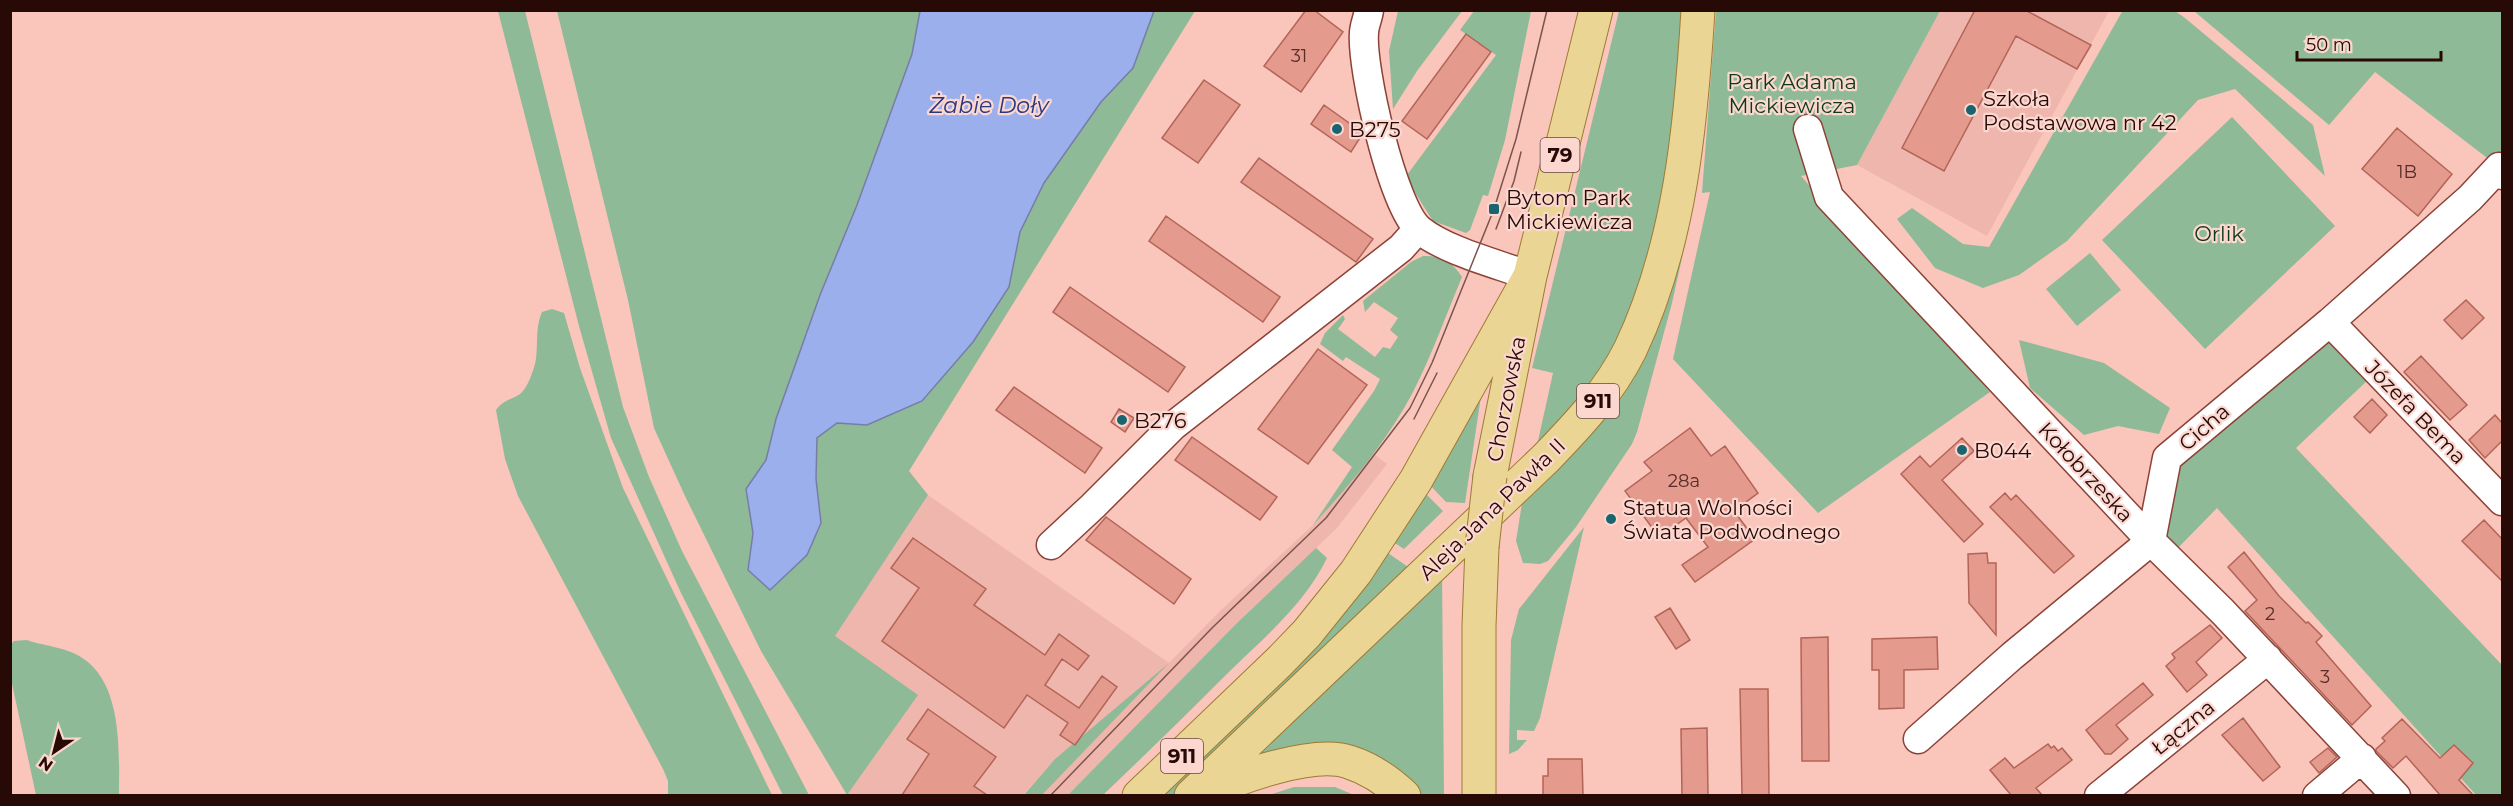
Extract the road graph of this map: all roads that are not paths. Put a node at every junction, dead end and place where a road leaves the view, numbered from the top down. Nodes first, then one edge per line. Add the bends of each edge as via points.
1 (1369, 10) edge
2 (1596, 10) edge
3 (1698, 10) edge
4 (1808, 129) dead end
5 (2502, 175) edge
6 (1418, 229) junction
7 (1530, 276) junction
8 (2330, 322) junction
9 (2502, 501) edge
10 (2151, 542) junction
11 (1051, 545) dead end
12 (2268, 659) junction
13 (1918, 740) dead end
14 (2362, 758) junction
15 (1139, 795) edge
16 (1191, 795) edge
17 (1201, 795) edge
18 (1404, 795) edge
19 (1479, 795) edge
20 (2099, 795) edge
21 (2317, 795) edge
22 (2396, 795) edge

1 - 6 street via 1364,32 1370,90 1403,205
2 - 7 main road, Chorzowska / 79
3 - 16 main road, Aleja Jana Pawła II / 911 via 1687,146 1677,199 1642,322 1614,377 1585,417 1546,458
4 - 10 street, Kołobrzeska via 1829,197
5 - 8 street, Cicha via 2499,167 2470,198
6 - 7 street via 1467,253
6 - 11 street via 1401,248 1173,426
7 - 15 main road, 911 via 1416,480 1356,572 1279,662
7 - 19 main road, Chorzowska / 79, bridge via 1490,476 1482,547
8 - 9 street, Józefa Bema
8 - 10 street, Cicha via 2167,458
10 - 12 street, Kołobrzeska
10 - 13 street via 2012,656
12 - 14 street, Kołobrzeska
12 - 20 street, Łączna
14 - 21 street
14 - 22 street, Kołobrzeska
17 - 18 main road via 1231,781 1309,760 1347,761 1383,777

